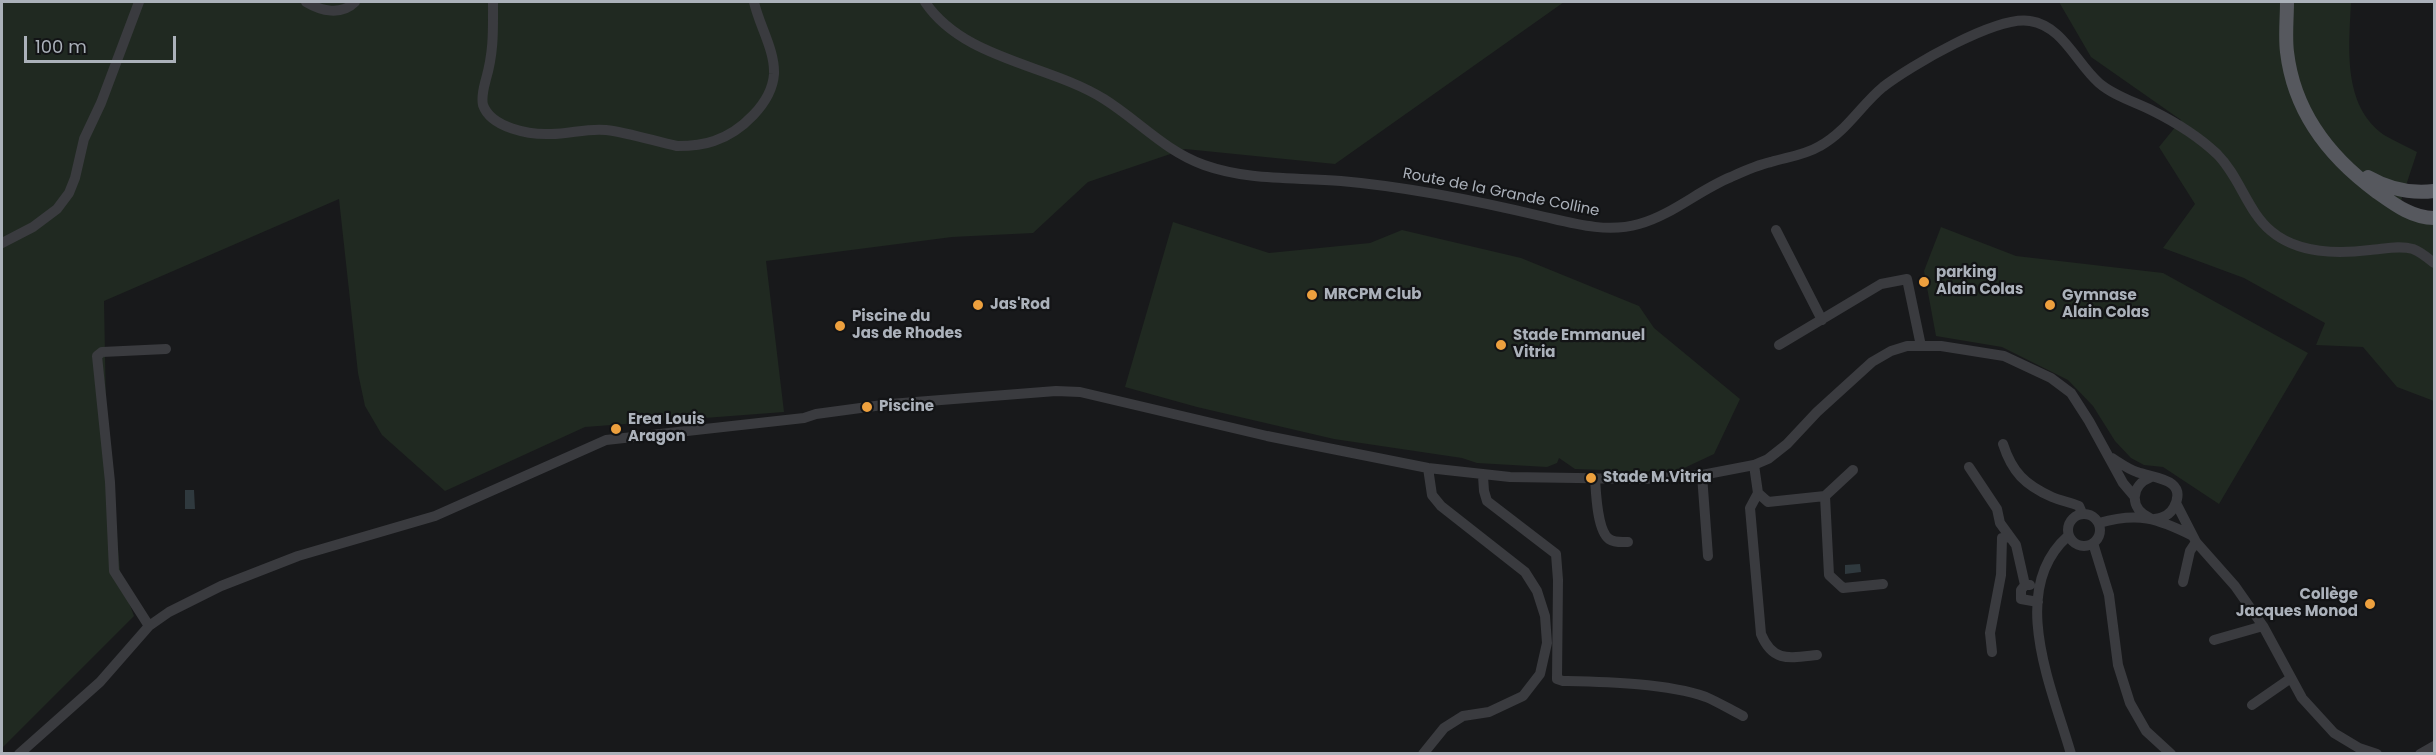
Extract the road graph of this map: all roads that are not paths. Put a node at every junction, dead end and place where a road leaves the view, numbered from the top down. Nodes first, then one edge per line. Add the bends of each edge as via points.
1 (139, 2) edge
2 (306, 2) edge
3 (355, 2) edge
4 (493, 2) edge
5 (754, 2) edge
6 (925, 2) edge
7 (2287, 2) edge
8 (2333, 155) junction
9 (2434, 191) edge
10 (2434, 218) edge
11 (1776, 230) dead end
12 (2, 243) edge
13 (2434, 263) edge
14 (1822, 320) junction
15 (1779, 345) dead end
16 (1921, 346) junction
17 (166, 349) dead end
18 (2003, 444) dead end
19 (2109, 456) junction
20 (1754, 465) junction
21 (1969, 467) dead end
22 (1428, 468) junction
23 (1853, 470) dead end
24 (1702, 475) junction
25 (1483, 476) junction
26 (2151, 477) junction
27 (1595, 478) junction
28 (1758, 493) junction
29 (1825, 496) junction
30 (2135, 501) junction
31 (2176, 503) junction
32 (2082, 513) junction
33 (2153, 518) junction
34 (2116, 519) junction
35 (2099, 523) junction
36 (2068, 536) junction
37 (2010, 537) junction
38 (2194, 539) junction
39 (1628, 542) dead end
40 (2094, 543) junction
41 (1708, 556) dead end
42 (2183, 582) dead end
43 (1883, 584) dead end
44 (2025, 585) junction
45 (2040, 586) junction
46 (2037, 602) junction
47 (149, 626) junction
48 (2263, 626) junction
49 (2214, 640) dead end
50 (1992, 652) dead end
51 (1817, 655) dead end
52 (2291, 678) junction
53 (2252, 705) dead end
54 (1743, 716) dead end
55 (2434, 746) edge
56 (19, 753) edge
57 (1423, 753) edge
58 (2071, 753) edge
59 (2171, 753) edge
60 (2377, 753) edge
61 (2420, 753) edge

1 - 12 street via 84,139 69,193 57,209 33,227
2 - 3 street via 327,11 350,7
4 - 5 street via 494,47 482,93 487,114 497,123 549,135 607,130 689,146 728,135 745,123 768,94 774,73
6 - 13 street, Route de la Grande Colline via 945,26 962,36 1074,83 1103,99 1177,153 1206,166 1240,175 1341,181 1422,192 1609,228 1642,223 1730,177 1810,151 1836,136 1882,88 1916,65 1983,30 2031,21 2059,34 2107,88 2168,119 2215,153 2233,172 2258,217 2282,240 2340,253 2403,247 2417,250
7 - 8 main road via 2287,52 2293,83 2302,109
8 - 9 main road via 2376,182 2411,193
8 - 10 main road via 2399,207
11 - 14 street
14 - 15 street
14 - 16 street via 1881,284 1907,279
16 - 19 street via 2004,356 2051,378 2071,393
16 - 20 street via 1906,346 1872,362 1787,444
17 - 47 street via 102,352 98,356 114,571
18 - 32 street via 2010,465 2027,483 2079,506
19 - 26 street
19 - 30 street
20 - 24 street
20 - 28 street
21 - 37 street
22 - 25 street
22 - 47 street via 1267,436 1080,392 867,407 804,418 606,440 435,516 298,556 221,586
22 - 57 street via 1432,495 1441,506 1525,572 1537,591 1545,616 1547,643 1540,674 1523,696 1490,712 1463,716 1444,728
23 - 29 street
24 - 27 street
24 - 41 street
25 - 27 street
25 - 54 street via 1487,501 1556,554 1557,679 1677,689 1708,698
26 - 30 street via 2139,484
26 - 31 street via 2163,477 2173,485
27 - 39 street via 1603,531 1616,542
28 - 29 street via 1768,502
28 - 51 street via 1750,508 1761,634 1765,644 1780,657
29 - 43 street via 1829,575 1843,588
30 - 33 street via 2139,511
30 - 34 street
31 - 33 street via 2168,515
31 - 38 street
32 - 35 street
32 - 36 street via 2069,522
33 - 34 street
33 - 38 street
34 - 35 street
35 - 40 street via 2100,534
36 - 40 street via 2079,546
36 - 45 street via 2048,559
37 - 44 street via 2016,545
37 - 50 street via 2002,538 2001,575 1990,633
38 - 42 street
38 - 48 street
40 - 59 street via 2109,595 2118,665 2130,703 2146,731
44 - 45 street
44 - 46 street via 2021,599
45 - 46 street
46 - 58 street via 2041,653
47 - 56 street via 100,682
48 - 49 street
48 - 52 street
52 - 53 street
52 - 60 street via 2321,721 2347,741
55 - 61 street

